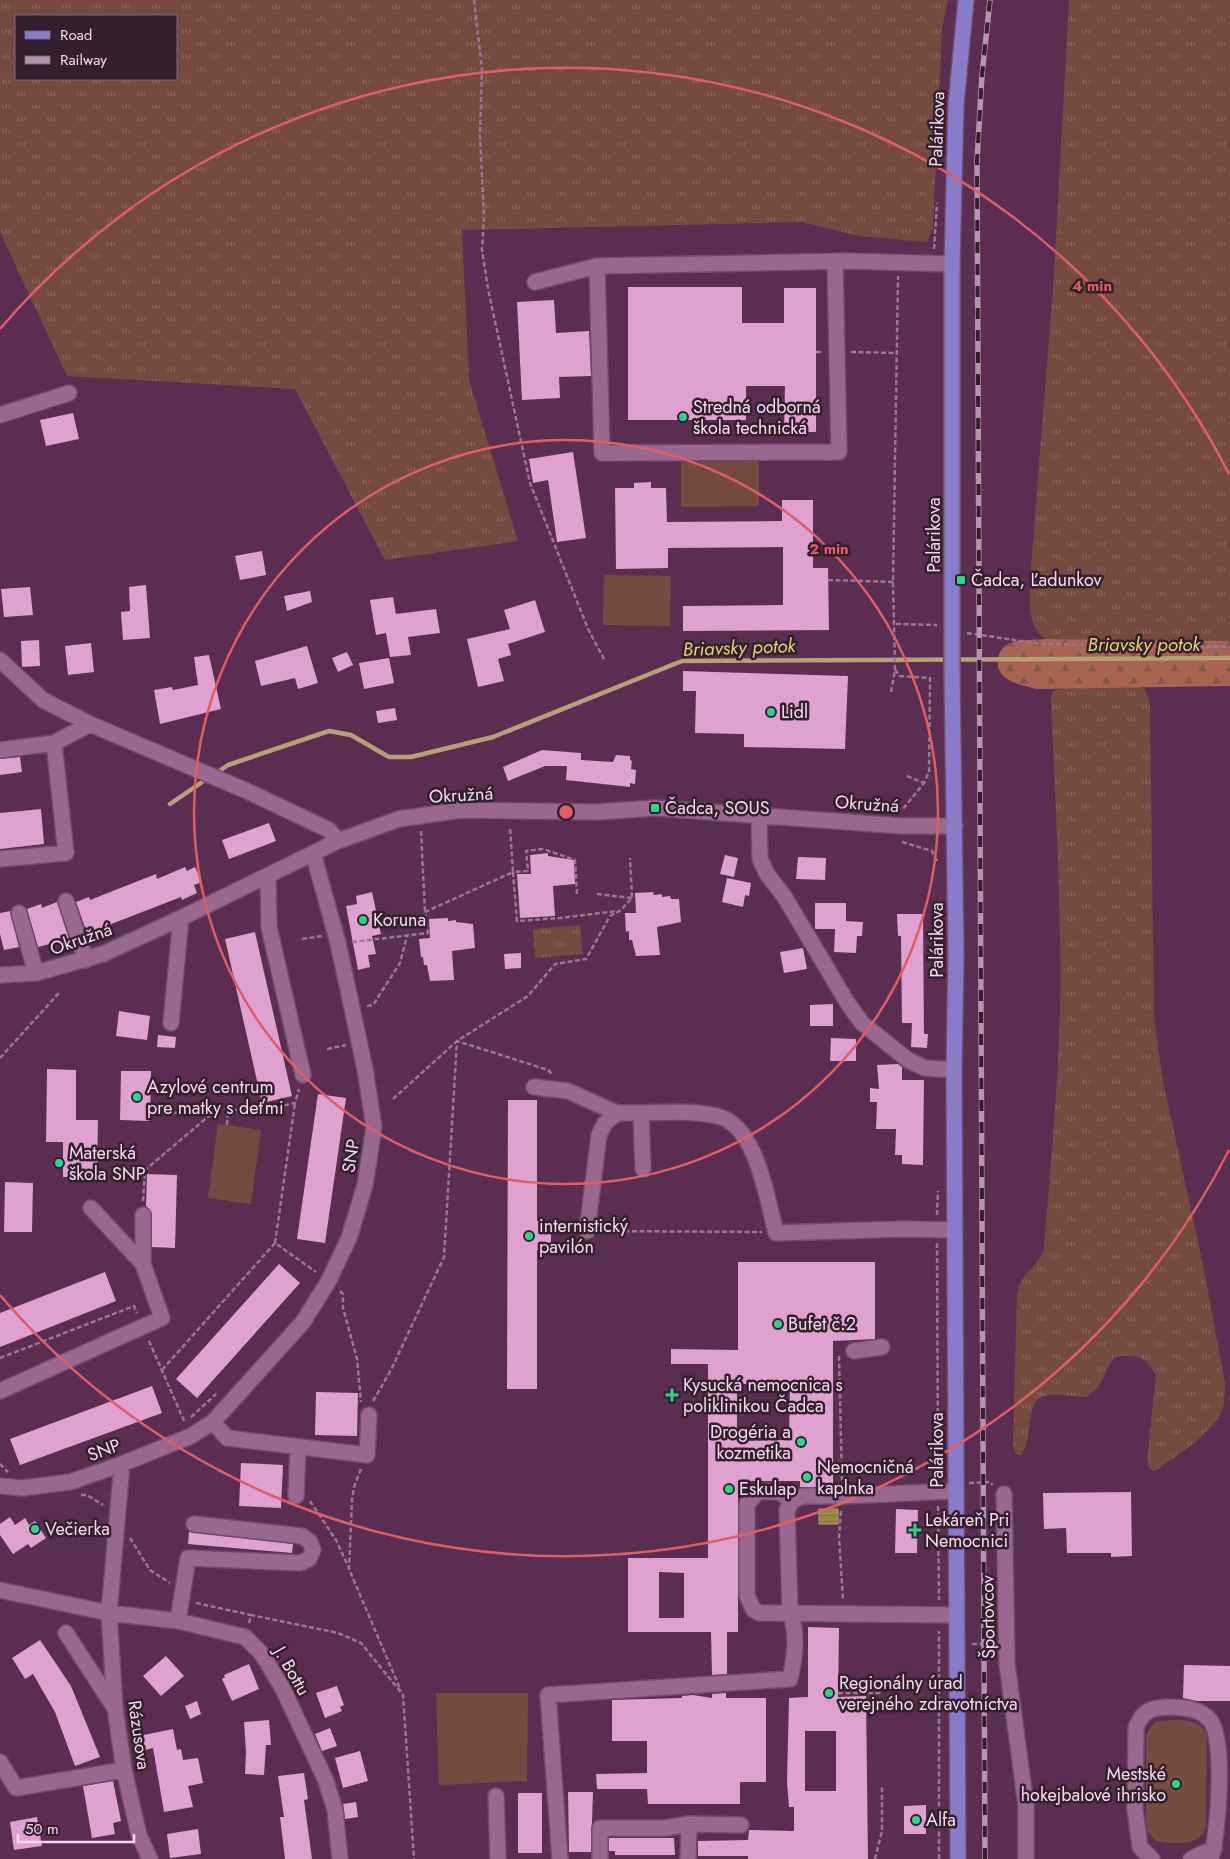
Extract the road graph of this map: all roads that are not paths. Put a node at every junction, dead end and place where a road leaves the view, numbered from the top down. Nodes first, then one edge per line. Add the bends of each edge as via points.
1 (966, 0) edge
2 (835, 261) junction
3 (952, 264) junction
4 (597, 266) junction
5 (535, 282) dead end
6 (69, 393) dead end
7 (0, 415) edge
8 (0, 660) edge
9 (90, 724) junction
10 (54, 744) junction
11 (0, 750) edge
12 (759, 815) junction
13 (955, 826) junction
14 (338, 842) junction
15 (313, 853) junction
16 (0, 859) edge
17 (268, 876) junction
18 (66, 901) dead end
19 (19, 913) dead end
20 (181, 918) junction
21 (86, 960) junction
22 (36, 973) junction
23 (0, 976) edge
24 (171, 1023) dead end
25 (954, 1070) junction
26 (304, 1075) road end
27 (534, 1087) dead end
28 (617, 1113) junction
29 (642, 1114) junction
30 (644, 1169) dead end
31 (91, 1208) dead end
32 (143, 1215) road end
33 (954, 1230) junction
34 (587, 1231) road end
35 (143, 1264) junction
36 (882, 1347) dead end
37 (854, 1351) dead end
38 (0, 1391) edge
39 (369, 1415) road end
40 (213, 1422) junction
41 (298, 1448) junction
42 (122, 1464) junction
43 (0, 1486) edge
44 (956, 1487) junction
45 (296, 1489) road end
46 (1004, 1494) road end
47 (792, 1500) junction
48 (194, 1524) dead end
49 (0, 1590) edge
50 (790, 1612) junction
51 (109, 1613) junction
52 (958, 1615) junction
53 (178, 1621) junction
54 (66, 1633) dead end
55 (115, 1708) junction
56 (0, 1762) edge
57 (124, 1770) junction
58 (496, 1796) dead end
59 (689, 1824) junction
60 (742, 1825) dead end
61 (1212, 1854) edge
62 (150, 1859) edge
63 (340, 1859) edge
64 (498, 1859) edge
65 (560, 1859) edge
66 (600, 1859) edge
67 (688, 1859) edge
68 (958, 1859) edge
69 (1026, 1859) edge
70 (1152, 1859) edge
71 (1191, 1859) edge

1 - 3 main road, Palárikova via 956,104
2 - 3 street
2 - 4 street
2 - 4 street via 839,452 602,453
3 - 13 main road, Palárikova via 959,629 952,652
4 - 5 street
6 - 7 street
8 - 9 street via 43,700
9 - 10 street
9 - 14 street via 247,790 329,830
10 - 11 street
10 - 16 street via 66,853
12 - 13 street, Okružná via 902,826
12 - 14 street, Okružná via 655,808 597,812 462,810 399,819
12 - 25 street via 760,859 767,874 784,896 862,1023 908,1060 925,1068
13 - 25 main road, Palárikova
14 - 15 street, Okružná
15 - 17 street, Okružná
15 - 40 street, SNP via 365,1069 374,1127 365,1185 349,1238 328,1282 303,1322
17 - 20 street, Okružná
17 - 26 street via 270,927
18 - 21 street
19 - 22 street
20 - 21 street, Okružná
20 - 24 street
21 - 22 street, Okružná
22 - 23 street, Okružná
25 - 33 main road, Palárikova
27 - 28 street via 568,1091
28 - 29 street
28 - 34 street via 605,1123 599,1135
29 - 30 street
29 - 33 street via 700,1114 733,1122 749,1143 776,1233
31 - 35 street
32 - 35 street
33 - 44 main road, Palárikova
35 - 38 street via 162,1318
36 - 37 street
39 - 41 street via 367,1455
40 - 41 street via 227,1438
40 - 42 street, SNP via 191,1436
41 - 45 street
42 - 43 street, SNP via 70,1482 44,1487
42 - 51 street, Rázusova
44 - 47 street via 938,1492 803,1496
44 - 52 main road, Palárikova
46 - 69 street, Športovcov via 1007,1664 1026,1805
47 - 50 street via 787,1510
47 - 50 street via 770,1490 759,1491 747,1504 747,1594 750,1603 759,1613
48 - 53 street via 302,1536 310,1542 313,1550 309,1558 300,1563 188,1558
49 - 51 street
50 - 52 street
50 - 65 street via 795,1626 795,1657 790,1679 548,1695
51 - 53 street
51 - 55 street, Rázusova
52 - 68 main road, Palárikova
53 - 63 street, J. Bottu via 245,1637 262,1654 283,1688 326,1781 335,1810
54 - 55 street
55 - 57 street, Rázusova
56 - 57 street via 16,1788
57 - 62 street, Rázusova via 139,1835
58 - 64 street
59 - 60 street
59 - 66 street via 665,1828 600,1828
59 - 67 street
61 - 70 street via 1218,1813 1217,1740 1210,1720 1196,1710 1179,1707 1148,1710 1140,1717 1136,1728 1135,1810 1140,1847
61 - 71 street

